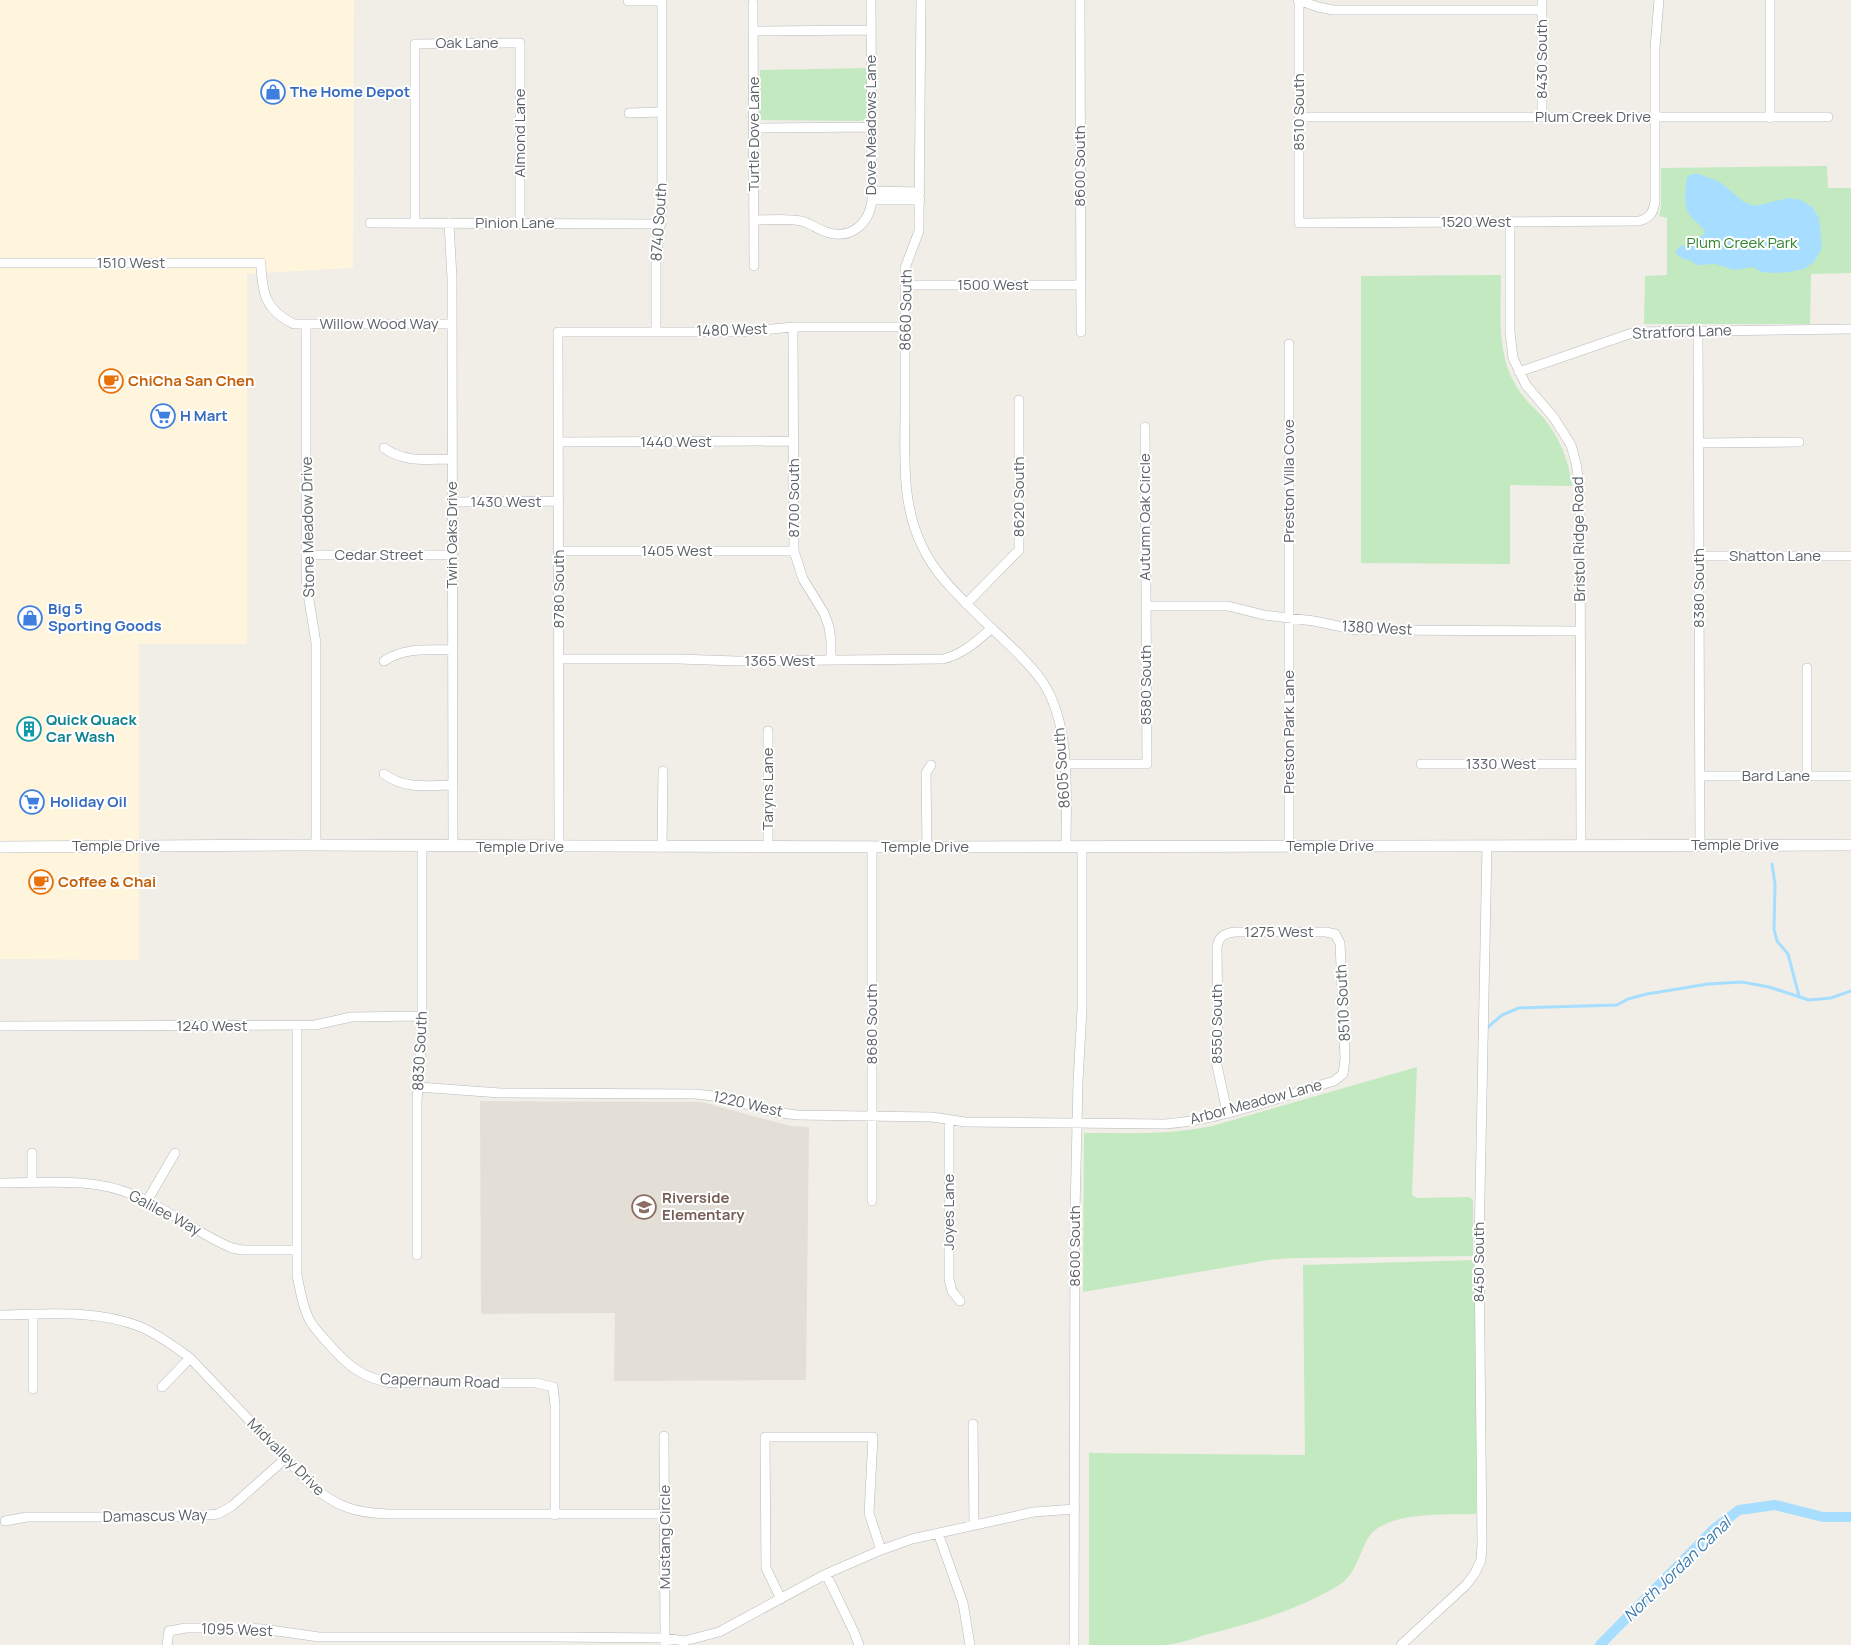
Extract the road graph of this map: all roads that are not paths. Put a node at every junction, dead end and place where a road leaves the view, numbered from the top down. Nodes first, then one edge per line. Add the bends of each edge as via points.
1 (662, 0) edge
2 (871, 0) edge
3 (921, 0) edge
4 (1080, 0) edge
5 (1298, 0) edge
6 (1542, 0) edge
7 (1659, 0) edge
8 (1770, 0) edge
9 (628, 1) dead end
10 (753, 3) dead end
11 (1417, 5) edge
12 (1542, 10) junction
13 (871, 30) junction
14 (753, 31) junction
15 (520, 43) joint
16 (662, 112) junction
17 (630, 113) dead end
18 (1299, 117) junction
19 (1542, 117) junction
20 (1655, 117) junction
21 (1770, 118) junction
22 (1828, 118) dead end
23 (872, 127) junction
24 (754, 128) junction
25 (872, 196) junction
26 (920, 196) junction
27 (754, 220) junction
28 (1510, 222) junction
29 (370, 223) dead end
30 (415, 223) junction
31 (450, 223) junction
32 (520, 223) junction
33 (1299, 223) joint
34 (661, 224) junction
35 (0, 263) edge
36 (754, 266) dead end
37 (905, 285) junction
38 (1081, 285) junction
39 (452, 324) junction
40 (306, 325) junction
41 (793, 327) junction
42 (905, 327) junction
43 (1851, 329) edge
44 (1698, 330) junction
45 (558, 332) joint
46 (656, 332) junction
47 (1081, 332) dead end
48 (1289, 344) dead end
49 (1519, 372) junction
50 (1019, 400) dead end
51 (1145, 427) dead end
52 (793, 441) junction
53 (559, 442) junction
54 (1799, 442) dead end
55 (1698, 443) junction
56 (384, 448) dead end
57 (452, 459) junction
58 (559, 501) junction
59 (452, 502) junction
60 (559, 551) junction
61 (794, 551) junction
62 (306, 555) junction
63 (452, 555) junction
64 (1699, 556) junction
65 (1851, 556) edge
66 (966, 604) junction
67 (1146, 606) junction
68 (1289, 618) junction
69 (992, 628) junction
70 (1580, 631) junction
71 (453, 650) junction
72 (559, 659) junction
73 (384, 661) dead end
74 (831, 661) junction
75 (1806, 668) dead end
76 (768, 731) dead end
77 (1065, 764) junction
78 (1421, 764) dead end
79 (1581, 764) junction
80 (931, 765) dead end
81 (663, 771) dead end
82 (384, 774) dead end
83 (1700, 776) junction
84 (1807, 776) junction
85 (1851, 776) edge
86 (453, 785) junction
87 (316, 845) junction
88 (1700, 845) junction
89 (1851, 845) edge
90 (422, 846) junction
91 (453, 846) junction
92 (1289, 846) junction
93 (1487, 846) junction
94 (1581, 846) junction
95 (0, 847) edge
96 (559, 847) junction
97 (662, 847) junction
98 (768, 847) junction
99 (872, 847) junction
100 (927, 847) junction
101 (1066, 847) junction
102 (1082, 847) junction
103 (1335, 934) joint
104 (1223, 936) joint
105 (422, 1016) junction
106 (0, 1026) edge
107 (297, 1026) junction
108 (1343, 1074) joint
109 (418, 1087) junction
110 (1227, 1112) junction
111 (873, 1116) junction
112 (949, 1121) junction
113 (1077, 1123) junction
114 (175, 1153) dead end
115 (32, 1154) dead end
116 (0, 1183) edge
117 (32, 1183) junction
118 (146, 1201) junction
119 (872, 1201) dead end
120 (297, 1250) junction
121 (417, 1256) dead end
122 (960, 1301) dead end
123 (34, 1314) junction
124 (0, 1315) edge
125 (190, 1358) junction
126 (162, 1387) dead end
127 (33, 1389) dead end
128 (973, 1424) dead end
129 (664, 1436) dead end
130 (286, 1458) junction
131 (1075, 1510) junction
132 (665, 1514) junction
133 (555, 1515) junction
134 (5, 1521) dead end
135 (974, 1525) junction
136 (938, 1533) junction
137 (881, 1550) junction
138 (826, 1574) junction
139 (781, 1598) junction
140 (318, 1641) edge
141 (553, 1641) edge
142 (665, 1642) edge
143 (167, 1645) edge
144 (859, 1645) edge
145 (970, 1645) edge
146 (1074, 1645) edge
147 (1401, 1645) edge

1 - 9 street, 8740 South
1 - 16 street, 8740 South
2 - 13 street, Dove Meadows Lane
3 - 26 street, 8660 South
4 - 38 street, 8600 South
5 - 11 street via 1333,10
5 - 18 street, 8510 South
6 - 12 street, 8430 South
7 - 20 street
8 - 21 street
10 - 14 street, Turtle Dove Lane
11 - 12 street
12 - 19 street, 8430 South
13 - 14 street
13 - 23 street, Dove Meadows Lane
14 - 24 street, Turtle Dove Lane
15 - 30 street, Oak Lane via 414,44
15 - 32 street, Almond Lane
16 - 17 street
16 - 34 street, 8740 South
18 - 19 street, Plum Creek Drive
18 - 33 street, 8510 South
19 - 20 street, Plum Creek Drive
20 - 21 street, Plum Creek Drive
20 - 28 street, 1520 West via 1655,202 1652,215 1639,221
21 - 22 street, Plum Creek Drive
23 - 24 street
23 - 25 street, Dove Meadows Lane
24 - 27 street, Turtle Dove Lane
25 - 26 street
25 - 27 street, Dove Meadows Lane via 867,218 853,232 822,231 801,221
26 - 37 street, 8660 South via 919,231 905,268
27 - 36 street, Turtle Dove Lane
28 - 33 street, 1520 West
28 - 49 street, Bristol Ridge Road via 1510,332 1513,358
29 - 30 street, Pinion Lane
30 - 31 street, Pinion Lane
31 - 32 street, Pinion Lane
31 - 39 street, Twin Oaks Drive
32 - 34 street, Pinion Lane
34 - 46 street, 8740 South via 656,263
35 - 40 street, 1510 West via 261,263 265,296 274,310 294,324
37 - 38 street, 1500 West
37 - 42 street, 8660 South
38 - 47 street, 8600 South
39 - 40 street, Willow Wood Way
39 - 57 street, Twin Oaks Drive
40 - 62 street, Stone Meadow Drive
41 - 42 street, 1480 West
41 - 46 street, 1480 West via 740,332
41 - 52 street, 8700 South
42 - 66 street, 8660 South via 905,478 910,517 922,548
43 - 44 street, Stratford Lane
44 - 49 street, Stratford Lane via 1634,332
44 - 55 street, 8380 South
45 - 46 street, 1480 West
45 - 53 street, 8780 South
48 - 68 street, Preston Villa Cove
49 - 70 street, Bristol Ridge Road via 1564,432 1576,463 1580,488
50 - 66 street, 8620 South via 1018,550
51 - 67 street, Autumn Oak Circle
52 - 53 street, 1440 West
52 - 61 street, 8700 South
53 - 58 street, 8780 South
54 - 55 street
55 - 64 street, 8380 South
56 - 57 street via 406,459
57 - 59 street, Twin Oaks Drive
58 - 59 street, 1430 West
58 - 60 street, 8780 South
59 - 63 street, Twin Oaks Drive
60 - 61 street, 1405 West
60 - 72 street, 8780 South
61 - 74 street, 8700 South via 803,578 829,627
62 - 63 street, Cedar Street
62 - 87 street, Stone Meadow Drive via 307,588 316,643
63 - 71 street, Twin Oaks Drive
64 - 65 street, Shatton Lane
64 - 83 street, 8380 South
66 - 69 street, 8605 South
67 - 68 street, 1380 West via 1228,606 1264,616
67 - 77 street, 8580 South via 1147,764
68 - 70 street, 1380 West via 1357,630
68 - 92 street, Preston Park Lane
69 - 74 street, 1365 West via 958,655 943,659
69 - 77 street, 8605 South via 1030,667 1052,700 1064,740
70 - 79 street, Bristol Ridge Road
71 - 73 street via 409,651
71 - 86 street, Twin Oaks Drive
72 - 74 street, 1365 West
72 - 96 street, 8780 South
75 - 84 street
76 - 98 street, Taryns Lane
77 - 101 street, 8605 South
78 - 79 street, 1330 West
79 - 94 street, Bristol Ridge Road
80 - 100 street via 926,772
81 - 97 street
82 - 86 street via 407,785
83 - 84 street, Bard Lane
83 - 88 street, 8380 South
84 - 85 street, Bard Lane
86 - 91 street, Twin Oaks Drive
87 - 90 street, Temple Drive
87 - 95 street, Temple Drive
88 - 89 street, Temple Drive
88 - 94 street, Temple Drive
90 - 91 street, Temple Drive
90 - 105 street, 8830 South
91 - 96 street, Temple Drive
92 - 93 street, Temple Drive
92 - 102 street, Temple Drive
93 - 94 street, Temple Drive
93 - 147 street, 8450 South via 1479,1245 1482,1552 1475,1573 1466,1585
96 - 97 street, Temple Drive
97 - 98 street, Temple Drive
98 - 99 street, Temple Drive
99 - 100 street, Temple Drive
99 - 111 street, 8680 South
100 - 101 street, Temple Drive
101 - 102 street, Temple Drive
102 - 113 street, 8600 South via 1082,1009
103 - 104 street, 1275 West via 1244,932
103 - 108 street, 8510 South via 1340,943
104 - 110 street, 8550 South via 1217,948 1216,1061
105 - 107 street, 1240 West via 351,1017 320,1025
105 - 109 street, 8830 South
106 - 107 street, 1240 West
107 - 120 street, Capernaum Road
108 - 110 street, Arbor Meadow Lane via 1334,1081
109 - 111 street, 1220 West via 500,1093 696,1094 797,1115
109 - 121 street, 8830 South
110 - 113 street, Arbor Meadow Lane via 1177,1123
111 - 112 street, 1220 West via 932,1117
111 - 119 street, 8680 South
112 - 113 street, 1220 West
112 - 122 street, Joyes Lane via 949,1279 952,1291
113 - 131 street, 8600 South
114 - 118 street
115 - 117 street
116 - 117 street, Galilee Way
117 - 118 street, Galilee Way via 100,1184
118 - 120 street, Galilee Way via 232,1248
120 - 133 street, Capernaum Road via 297,1275 310,1320 337,1353 365,1376 392,1382 536,1383 552,1387 555,1405
123 - 124 street, Midvalley Drive
123 - 125 street, Midvalley Drive via 118,1320 141,1327
123 - 127 street
125 - 126 street
125 - 130 street, Midvalley Drive
128 - 135 street
129 - 132 street, Mustang Circle
130 - 133 street, Midvalley Drive via 327,1498 345,1508 366,1513
130 - 134 street, Damascus Way via 232,1506 218,1514 27,1517
131 - 135 street, 1095 West via 1034,1512
131 - 146 street, 8600 South
132 - 133 street, Midvalley Drive
132 - 142 street, Mustang Circle
135 - 136 street, 1095 West
136 - 137 street, 1095 West
136 - 145 street via 963,1603
137 - 138 street, 1095 West
137 - 139 street via 869,1513 873,1437 765,1437 766,1568
138 - 139 street, 1095 West
138 - 144 street
139 - 142 street, 1095 West via 719,1632
140 - 141 street, 1095 West
140 - 143 street, 1095 West via 264,1629 186,1628 169,1631
141 - 142 street, 1095 West

